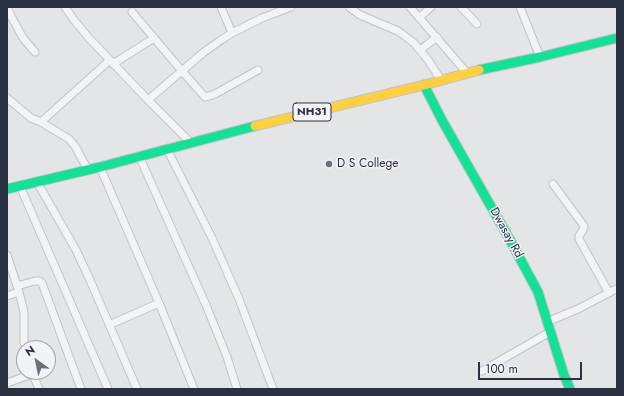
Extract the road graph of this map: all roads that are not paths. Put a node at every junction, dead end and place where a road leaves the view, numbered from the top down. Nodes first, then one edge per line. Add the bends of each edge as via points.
1 (7, 7) edge
2 (65, 7) edge
3 (221, 7) edge
4 (291, 7) edge
5 (349, 7) edge
6 (410, 7) edge
7 (431, 7) edge
8 (461, 7) edge
9 (520, 7) edge
10 (132, 12) dead end
11 (420, 17) junction
12 (9, 19) edge
13 (478, 24) dead end
14 (232, 33) junction
15 (437, 37) junction
16 (154, 38) junction
17 (617, 38) edge
18 (420, 50) junction
19 (35, 52) dead end
20 (540, 57) junction
21 (111, 62) junction
22 (258, 70) dead end
23 (182, 71) junction
24 (468, 73) junction
25 (441, 80) junction
26 (424, 85) junction
27 (7, 98) edge
28 (148, 100) junction
29 (41, 122) junction
30 (191, 143) junction
31 (167, 149) junction
32 (139, 156) junction
33 (100, 167) junction
34 (88, 170) junction
35 (37, 182) junction
36 (553, 184) dead end
37 (20, 186) junction
38 (7, 190) edge
39 (7, 255) edge
40 (18, 289) junction
41 (617, 289) edge
42 (609, 293) junction
43 (7, 296) edge
44 (158, 303) junction
45 (547, 322) junction
46 (109, 325) junction
47 (550, 332) junction
48 (24, 340) edge
49 (482, 371) dead end
50 (81, 389) edge
51 (108, 389) edge
52 (137, 389) edge
53 (194, 389) edge
54 (237, 389) edge
55 (273, 389) edge
56 (570, 389) edge

1 - 12 street
2 - 21 street
3 - 14 street
4 - 14 street
5 - 18 street via 360,15 398,31
6 - 11 street
7 - 11 street
8 - 13 street
9 - 20 street
10 - 16 street
11 - 15 street
12 - 19 street
14 - 23 street
15 - 18 street
15 - 24 street
16 - 21 street
16 - 23 street
17 - 20 main road, NH31
18 - 25 street
20 - 24 main road, NH31
21 - 28 street
21 - 29 street
22 - 23 street via 205,97
23 - 28 street
24 - 25 main road, NH31
25 - 26 main road, NH31
26 - 30 main road, NH31
26 - 45 main road, Dwasay Rd via 538,292
27 - 29 street via 31,118
28 - 30 street
29 - 34 street via 75,146
30 - 31 main road, NH31
31 - 32 main road, NH31
31 - 55 street via 212,238 239,299
32 - 33 main road, NH31
32 - 54 street via 206,305
33 - 34 main road, NH31
33 - 44 street
34 - 35 main road, NH31
35 - 37 main road, NH31
35 - 46 street via 76,250
36 - 42 street via 584,226 579,239
37 - 38 main road, NH31
37 - 51 street
39 - 40 street
40 - 43 street
40 - 48 street via 24,312
40 - 50 street via 35,281 42,283
41 - 42 street
42 - 45 street
44 - 46 street
44 - 53 street
45 - 47 main road, Dwasay Rd
46 - 52 street
47 - 49 street
47 - 56 main road, Dwasay Rd

